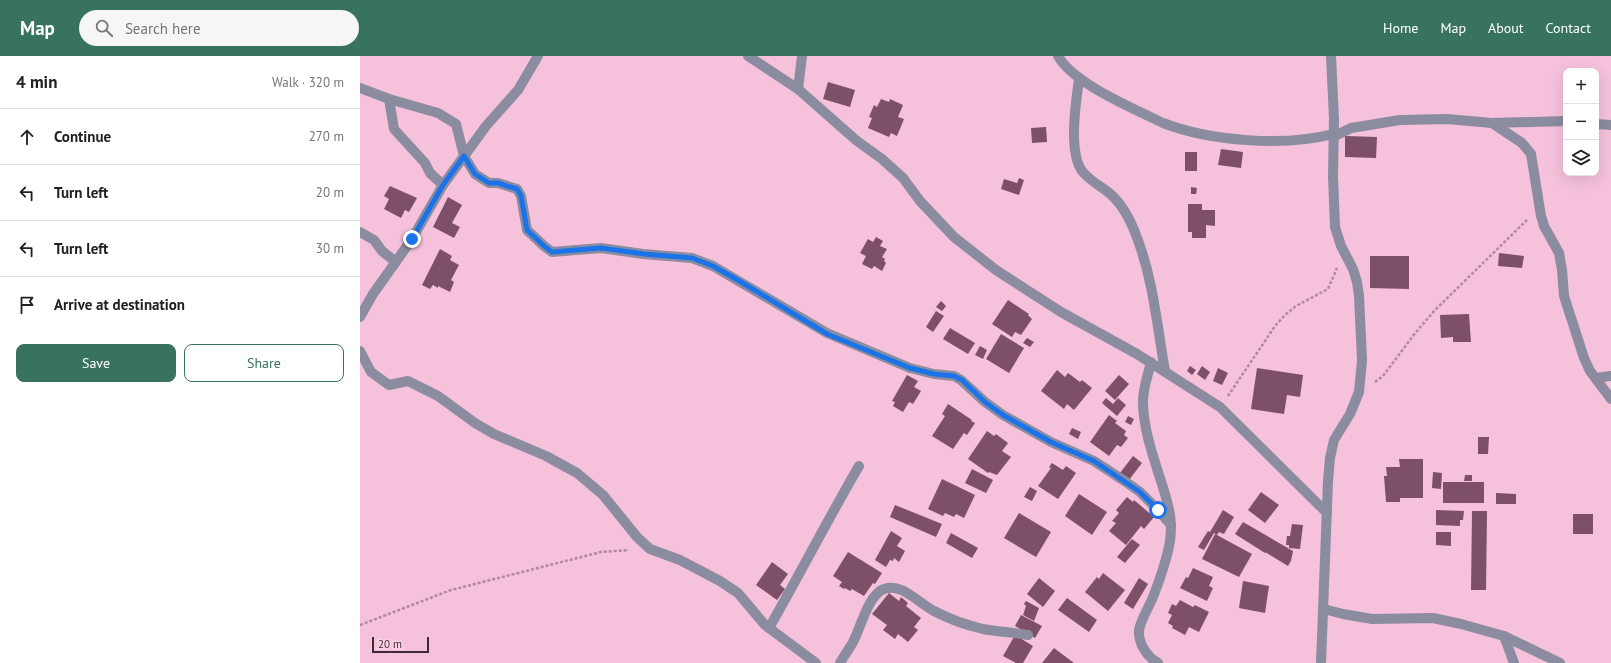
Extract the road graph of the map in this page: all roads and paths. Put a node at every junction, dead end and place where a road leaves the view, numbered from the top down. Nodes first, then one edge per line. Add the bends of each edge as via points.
1 (538, 56) edge
2 (748, 56) edge
3 (802, 56) edge
4 (1058, 56) edge
5 (1331, 56) edge
6 (1079, 79) junction
7 (360, 88) edge
8 (798, 89) junction
9 (389, 99) junction
10 (1563, 120) edge
11 (1492, 123) junction
12 (1599, 124) edge
13 (1611, 125) edge
14 (1333, 135) junction
15 (464, 156) junction
16 (443, 185) junction
17 (1540, 207) junction
18 (360, 232) edge
19 (1341, 246) junction
20 (396, 262) junction
21 (360, 317) edge
22 (360, 351) edge
23 (1151, 362) junction
24 (1165, 371) junction
25 (1611, 376) edge
26 (1596, 378) junction
27 (1359, 392) junction
28 (1611, 399) edge
29 (1220, 406) junction
30 (859, 466) dead end
31 (1327, 512) junction
32 (1171, 525) junction
33 (650, 548) junction
34 (1324, 609) junction
35 (360, 624) edge
36 (769, 628) junction
37 (1028, 635) dead end
38 (1504, 636) junction
39 (816, 663) edge
40 (840, 663) edge
41 (1158, 663) edge
42 (1321, 663) edge
43 (1514, 663) edge
44 (1560, 663) edge

1 - 15 street via 518,90
2 - 8 street
3 - 8 street
4 - 6 street
5 - 14 street
6 - 14 street via 1176,128 1248,140 1301,140
6 - 24 street via 1074,120 1078,163 1083,172 1116,199 1125,211 1136,235 1151,285
7 - 9 street
8 - 23 street via 903,178 920,202 954,237 996,270 1061,312
9 - 15 street via 438,113 456,124
9 - 16 street via 394,128 425,163 430,173
10 - 11 street
11 - 14 street via 1447,119 1400,120 1351,128
11 - 17 street via 1522,143 1531,154
12 - 13 street
14 - 19 street via 1335,227
15 - 16 street
15 - 32 street via 475,174 489,183 517,189 521,196 527,230 552,252 601,248 692,258 713,266 827,334 910,368 954,376 962,380 985,402 1019,425 1094,461 1126,482 1140,492
16 - 20 street
17 - 26 street via 1544,226 1558,253 1564,296 1584,358
17 - 27 path via 1435,310 1383,376
18 - 20 street via 374,240 382,251
19 - 27 street via 1353,269 1359,296 1362,360
19 - 29 path via 1336,270 1328,289 1296,306 1285,315
20 - 21 street
22 - 33 street via 371,372 390,385 408,382 438,396 475,423 577,473 603,495 637,537
23 - 24 street
23 - 32 street via 1143,401 1155,460 1170,506
24 - 29 street
25 - 26 street
26 - 28 street
27 - 31 street via 1350,414 1334,440 1330,458
29 - 31 street
30 - 36 street
31 - 34 street
32 - 41 street via 1165,562 1139,631 1147,654
33 - 35 path via 601,552 451,590
33 - 36 street via 680,560 738,593
34 - 38 street via 1372,619 1433,618
34 - 42 street
36 - 39 street
37 - 40 street via 983,629 959,622 933,611 900,589 887,588 878,593 866,611 852,644
38 - 43 street
38 - 44 street

